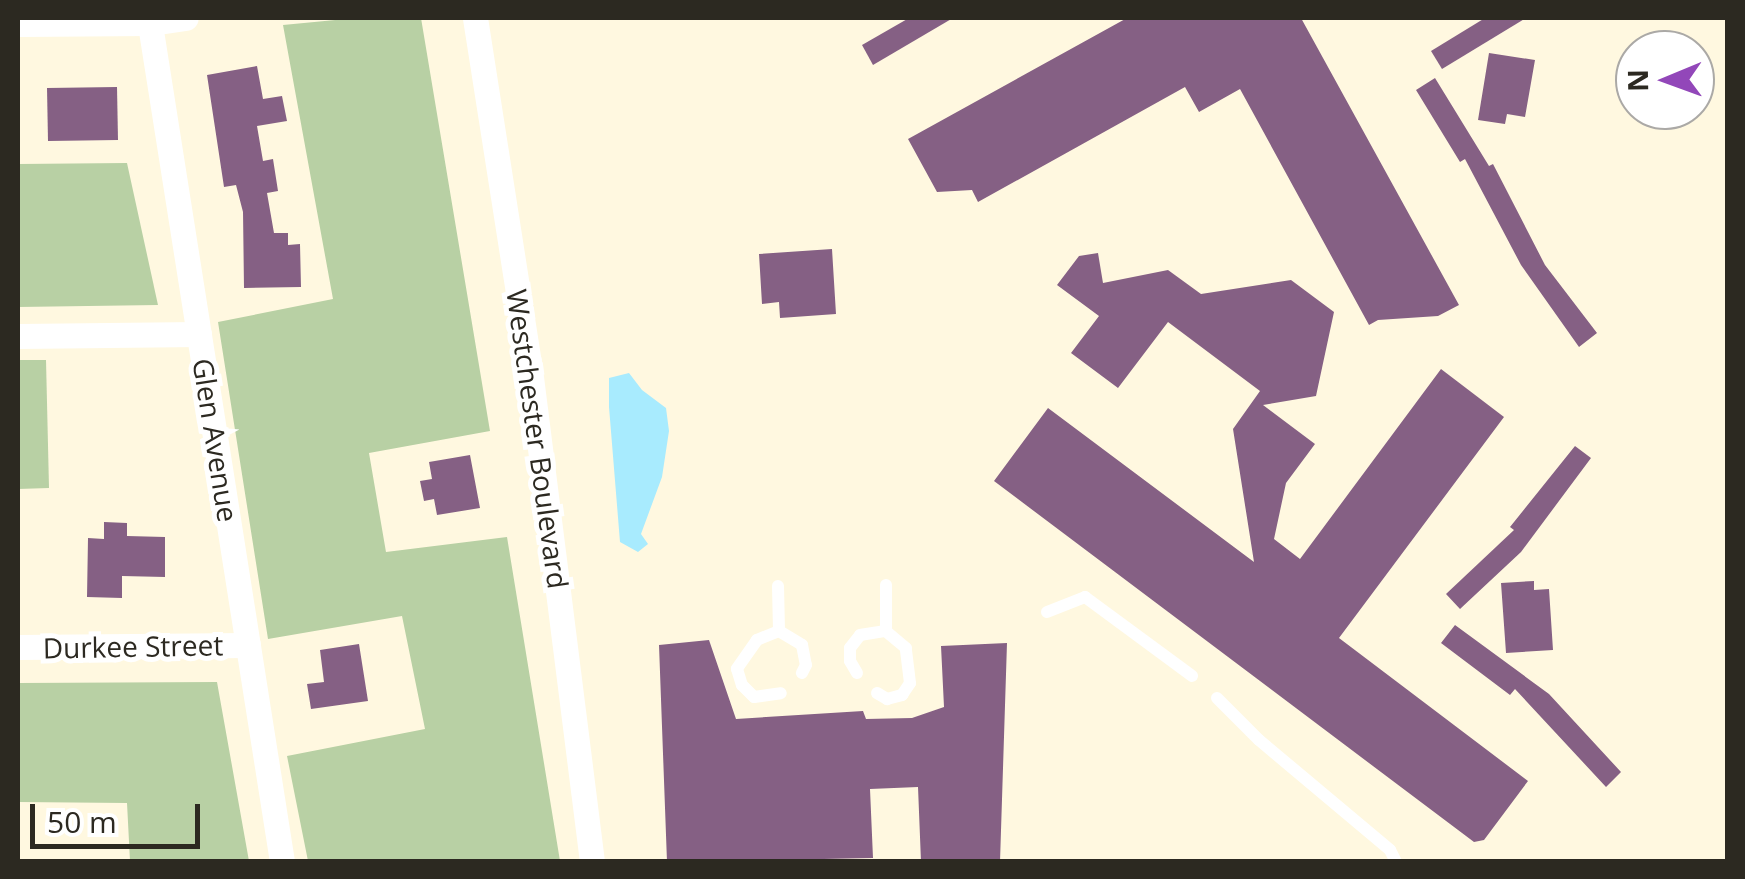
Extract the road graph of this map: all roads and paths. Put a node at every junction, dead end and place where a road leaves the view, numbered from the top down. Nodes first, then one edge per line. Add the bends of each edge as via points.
1 (186, 18) edge
2 (475, 18) edge
3 (150, 20) edge
4 (18, 24) edge
5 (199, 334) junction
6 (18, 336) edge
7 (886, 585) dead end
8 (778, 586) dead end
9 (1047, 612) dead end
10 (779, 631) junction
11 (886, 631) junction
12 (248, 645) junction
13 (18, 647) edge
14 (802, 673) dead end
15 (857, 673) dead end
16 (1192, 676) dead end
17 (780, 694) dead end
18 (877, 694) dead end
19 (1218, 698) dead end
20 (282, 862) edge
21 (592, 862) edge
22 (1396, 862) edge

1 - 3 street
2 - 21 street, Westchester Boulevard via 529,360
3 - 4 street
3 - 5 street, Glen Avenue
5 - 6 street
5 - 12 street, Glen Avenue
7 - 11 lane
8 - 10 lane
9 - 16 lane via 1085,597
10 - 14 lane via 802,645
10 - 17 lane via 756,640 738,670 754,696
11 - 15 lane via 860,635 850,648
11 - 18 lane via 906,648 910,683 902,695
12 - 13 street, Durkee Street
12 - 20 street, Glen Avenue
19 - 22 lane

